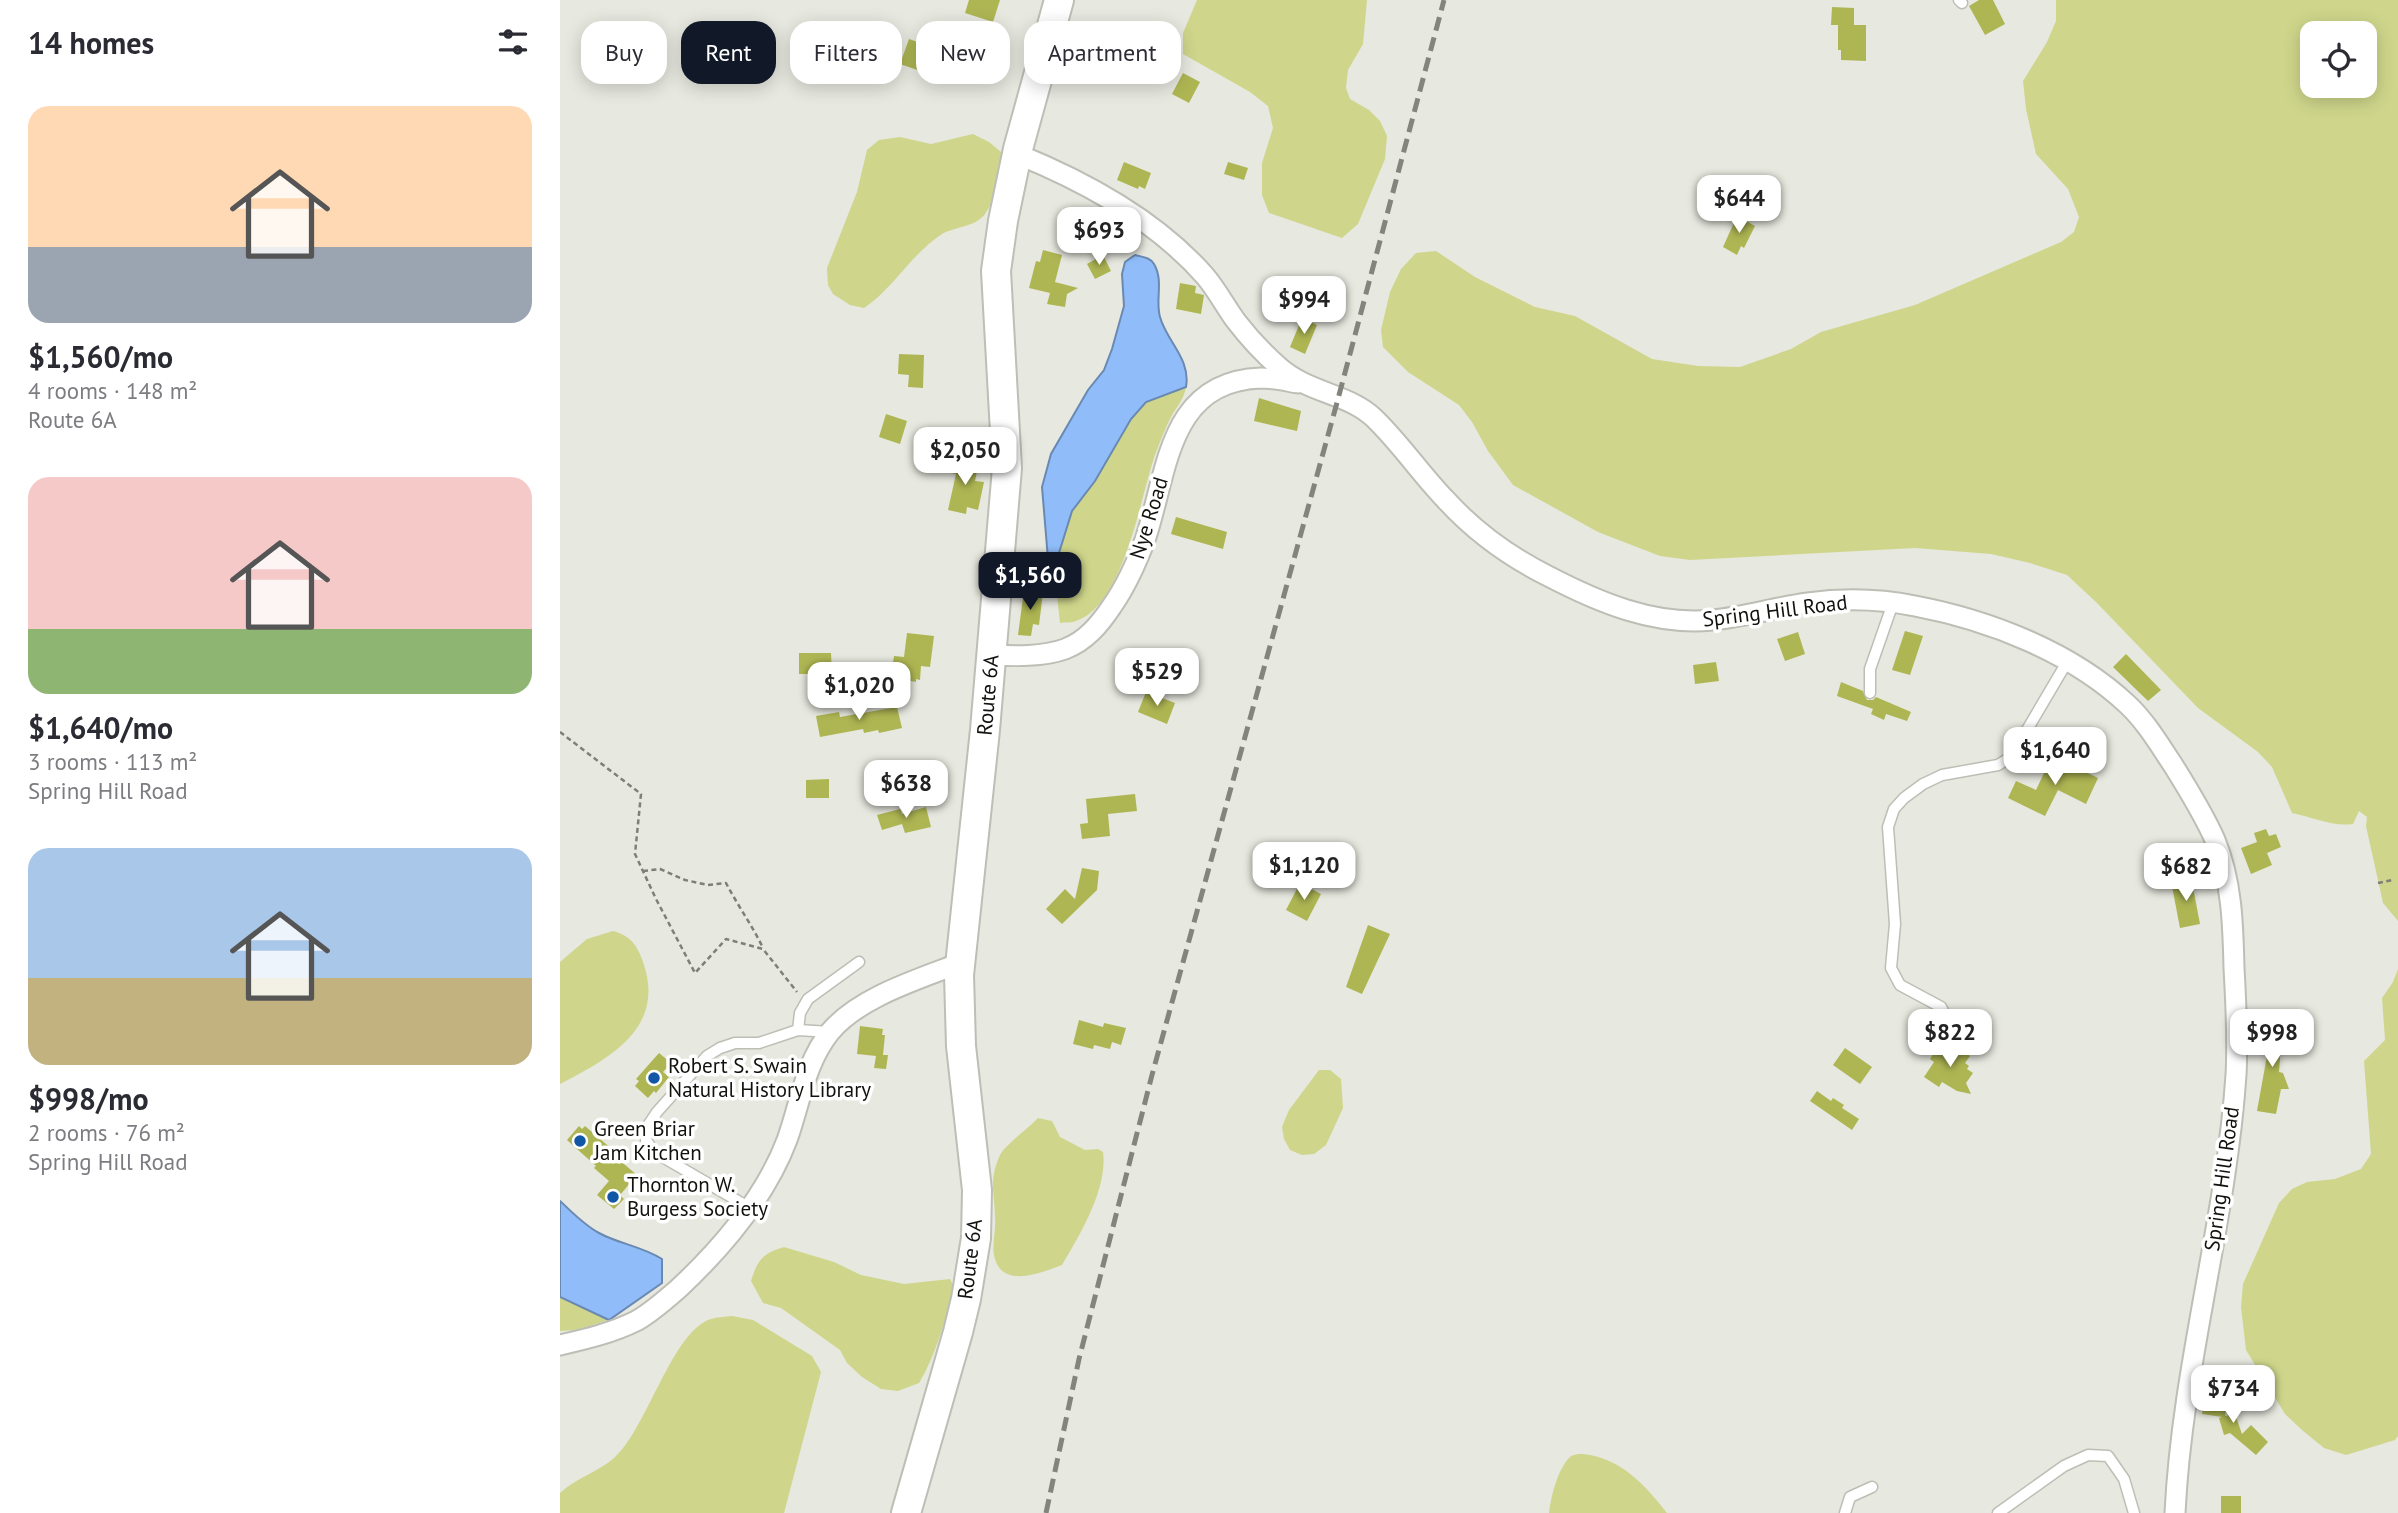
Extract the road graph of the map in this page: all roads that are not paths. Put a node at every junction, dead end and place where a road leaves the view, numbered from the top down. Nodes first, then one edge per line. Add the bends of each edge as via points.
1 (1059, 0) edge
2 (1017, 155) junction
3 (1299, 383) junction
4 (1893, 603) junction
5 (991, 655) junction
6 (2067, 662) junction
7 (1870, 693) dead end
8 (859, 962) dead end
9 (960, 963) junction
10 (1946, 1017) dead end
11 (798, 1030) junction
12 (830, 1032) junction
13 (750, 1208) junction
14 (560, 1345) edge
15 (1872, 1487) dead end
16 (906, 1513) edge
17 (1844, 1513) edge
18 (1998, 1513) edge
19 (2134, 1513) edge
20 (2175, 1513) edge

1 - 2 main road, Route 6A
2 - 3 street, Spring Hill Road via 1051,168 1140,217 1207,278 1259,348
2 - 5 main road, Route 6A via 996,271 1007,468
3 - 4 street, Spring Hill Road via 1360,407 1374,418 1477,530 1521,561 1615,607 1654,617 1710,621 1815,602
3 - 5 street, Nye Road via 1243,380 1222,386 1190,409 1177,429 1130,579 1102,621 1066,649
4 - 6 street, Spring Hill Road via 1995,628
4 - 7 lane via 1870,669
5 - 9 main road, Route 6A
6 - 10 lane via 2011,757 1998,765 1942,775 1923,784 1894,809 1888,827 1895,924 1891,968 1900,985 1941,1007
6 - 20 street, Spring Hill Road via 2113,691 2154,736 2215,841 2231,900 2236,1072 2215,1237 2185,1410
8 - 11 lane via 808,999
9 - 12 street via 877,998
9 - 16 main road, Route 6A via 961,1046 977,1190 976,1238 961,1321
11 - 12 lane
11 - 13 lane via 713,1052 647,1127 646,1140 654,1152
12 - 13 street via 809,1070 776,1166
13 - 14 street via 693,1275 639,1320 613,1332
15 - 17 lane via 1850,1497
18 - 19 lane via 2064,1466 2098,1455 2108,1456 2124,1479

